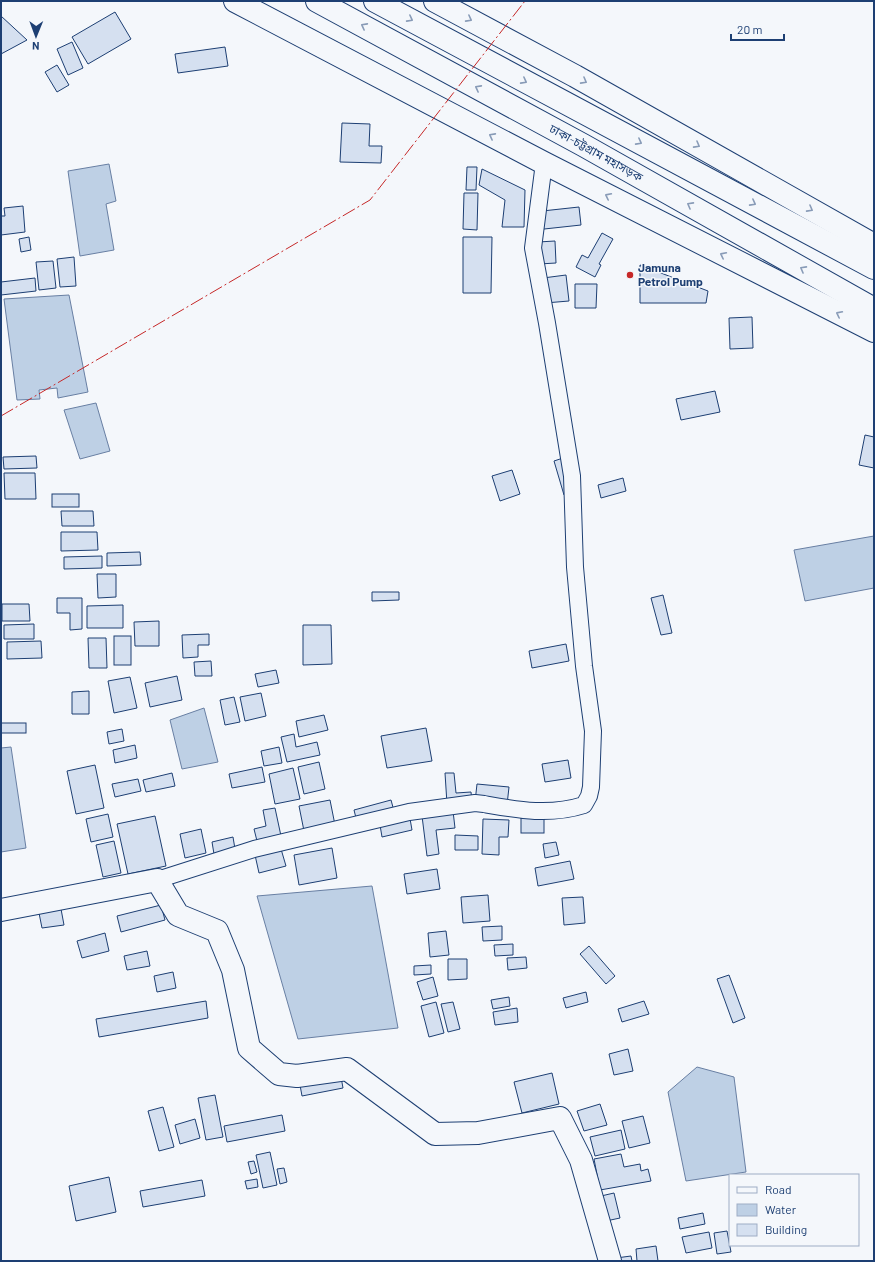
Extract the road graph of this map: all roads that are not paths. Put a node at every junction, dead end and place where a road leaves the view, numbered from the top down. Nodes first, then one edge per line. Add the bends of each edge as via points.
1 (235, 1) edge
2 (316, 1) edge
3 (375, 1) edge
4 (435, 1) edge
5 (544, 163) junction
6 (874, 245) edge
7 (873, 268) edge
8 (874, 309) edge
9 (874, 331) edge
10 (157, 880) junction
11 (1, 910) edge
12 (610, 1261) edge

5 -> 1 main road
8 -> 2 main road, ঢাকা-চট্টগ্রাম মহাসড়ক via 590,149
3 -> 7 main road
4 -> 6 main road via 575,76
9 -> 5 main road
5 - 10 street via 534,248 572,476 575,567 593,731 589,796 584,805 543,812 476,803 409,812 254,849
10 - 11 main road
10 - 12 main road via 178,915 217,930 232,970 249,1048 279,1074 297,1076 347,1069 435,1134 478,1133 560,1118 581,1160

